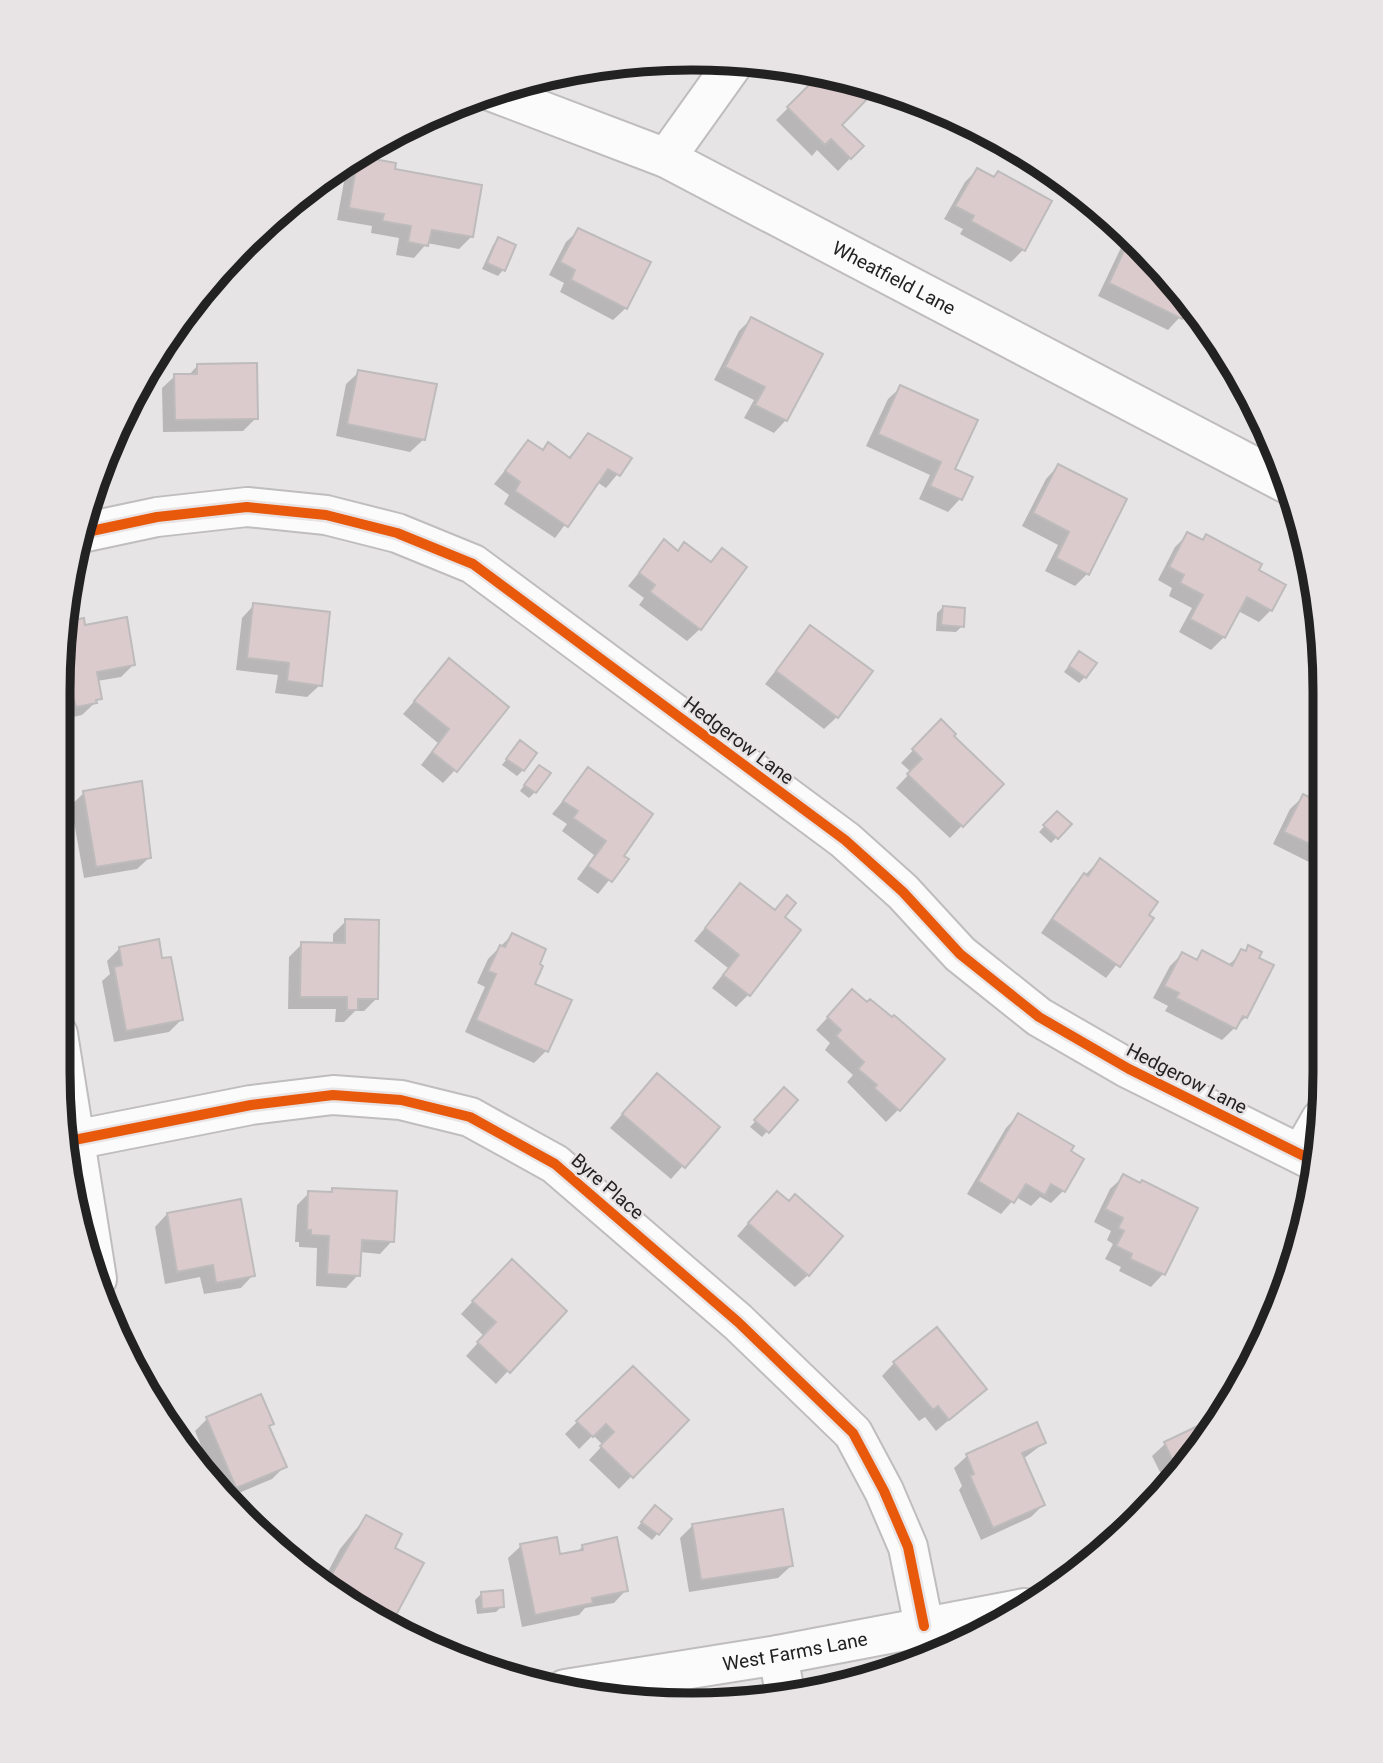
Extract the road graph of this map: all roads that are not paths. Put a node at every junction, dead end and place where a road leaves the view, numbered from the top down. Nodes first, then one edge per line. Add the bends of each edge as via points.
1 (728, 71) edge
2 (508, 98) edge
3 (666, 158) junction
4 (1275, 477) edge
5 (91, 531) edge
6 (73, 1135) edge
7 (74, 1140) junction
8 (1308, 1158) edge
9 (85, 1205) edge
10 (996, 1613) edge
11 (924, 1626) junction
12 (778, 1655) junction
13 (592, 1685) edge
14 (784, 1686) edge

1 - 3 street
2 - 3 street, Wheatfield Lane
3 - 4 street, Wheatfield Lane
5 - 8 street, Hedgerow Lane via 157,517 247,507 326,515 397,533 472,564 845,840 903,892 960,954 1039,1017 1129,1069
6 - 7 street
7 - 9 street
7 - 11 street, Byre Place via 251,1105 333,1095 401,1100 470,1117 555,1164 738,1322 853,1433 908,1547
10 - 11 street, West Farms Lane
11 - 12 street, West Farms Lane
12 - 13 street, West Farms Lane
12 - 14 street

